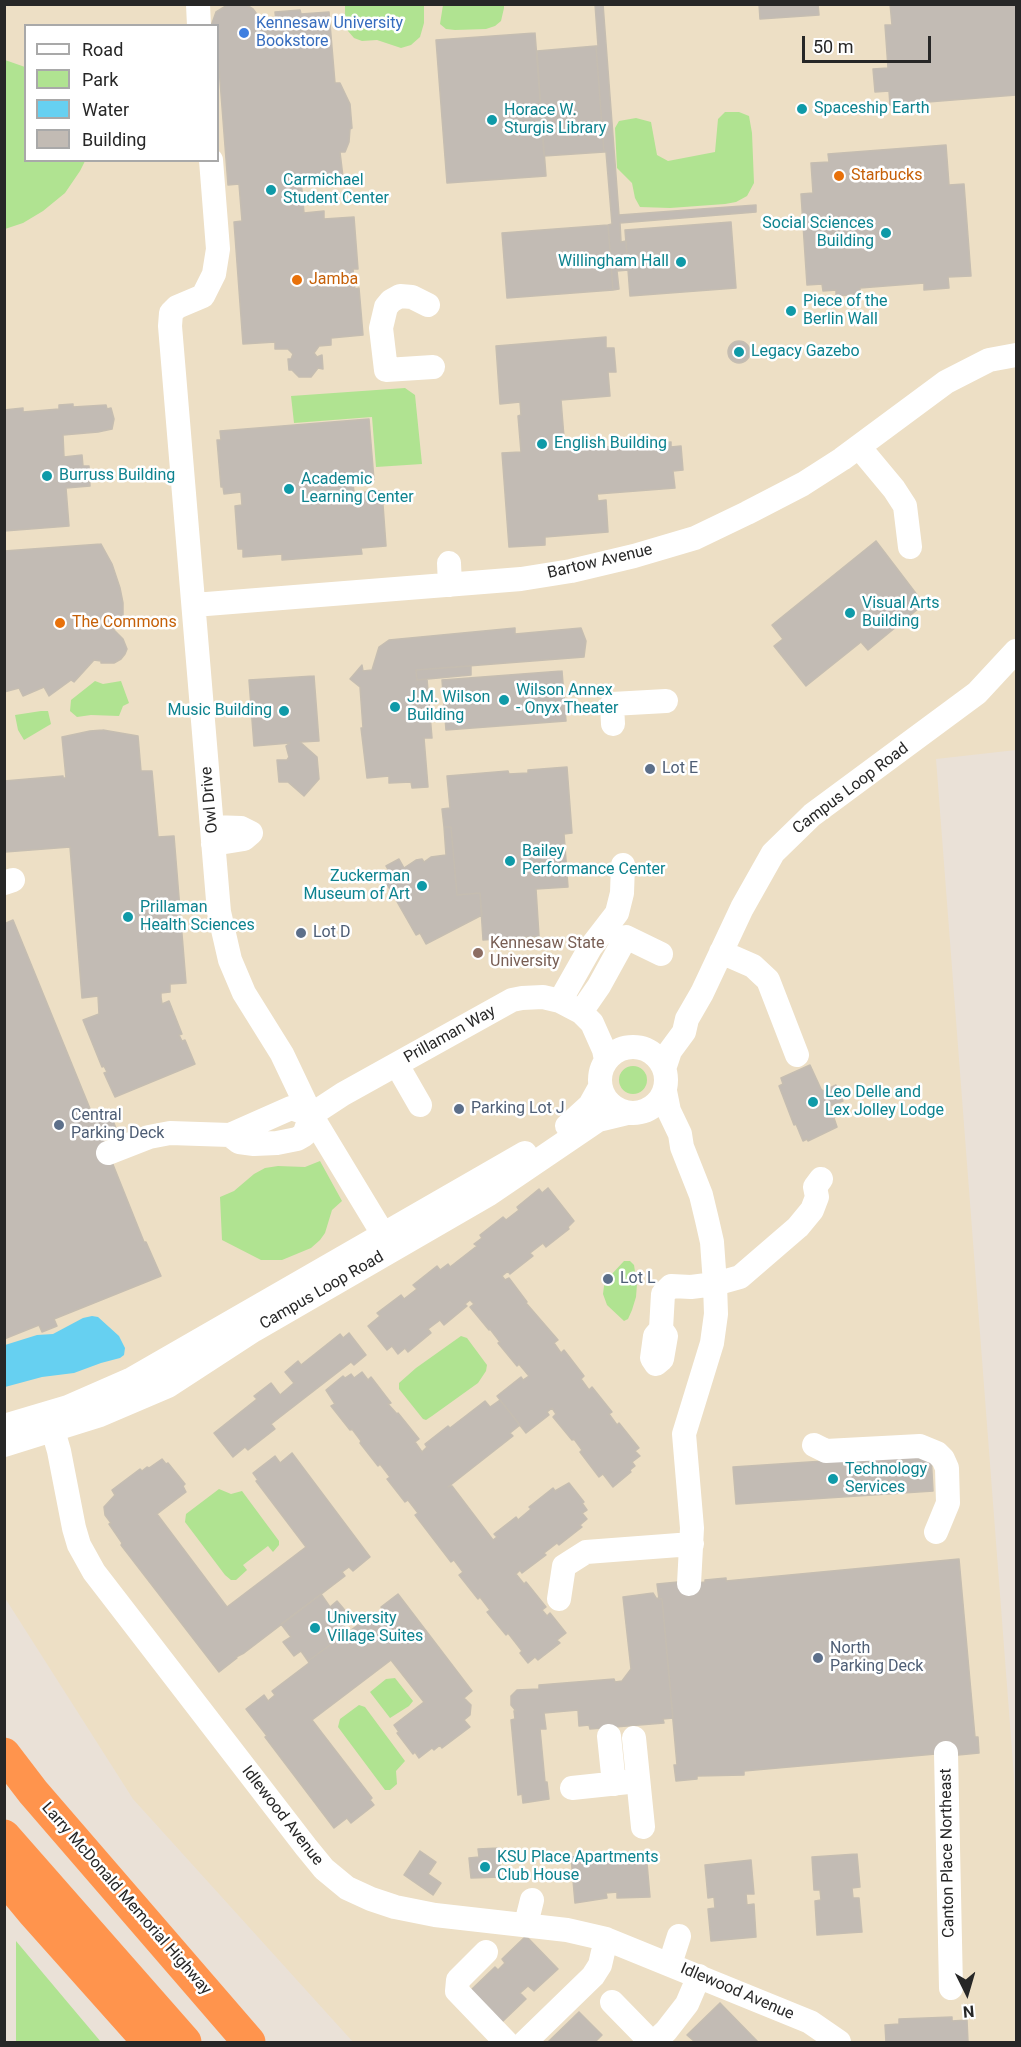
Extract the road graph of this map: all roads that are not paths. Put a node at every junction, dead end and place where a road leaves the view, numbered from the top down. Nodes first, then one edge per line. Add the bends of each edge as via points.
1 (198, 4) edge
2 (200, 24) edge
3 (210, 162) edge
4 (428, 305) dead end
5 (1017, 355) edge
6 (433, 367) dead end
7 (1017, 371) edge
8 (959, 375) junction
9 (859, 447) junction
10 (910, 547) dead end
11 (194, 605) junction
12 (1017, 651) edge
13 (666, 701) dead end
14 (613, 724) dead end
15 (256, 833) dead end
16 (213, 836) junction
17 (623, 865) dead end
18 (617, 913) junction
19 (626, 937) junction
20 (721, 952) junction
21 (661, 954) dead end
22 (560, 1001) junction
23 (587, 1017) junction
24 (687, 1019) junction
25 (625, 1052) junction
26 (798, 1055) dead end
27 (401, 1062) junction
28 (664, 1080) junction
29 (600, 1087) junction
30 (424, 1103) dead end
31 (633, 1113) junction
32 (311, 1115) junction
33 (267, 1119) junction
34 (230, 1135) junction
35 (277, 1143) junction
36 (682, 1147) junction
37 (108, 1153) dead end
38 (820, 1179) dead end
39 (384, 1244) junction
40 (716, 1292) junction
41 (656, 1364) dead end
42 (51, 1422) junction
43 (4, 1426) edge
44 (4, 1445) edge
45 (814, 1445) dead end
46 (936, 1532) dead end
47 (692, 1544) junction
48 (689, 1584) dead end
49 (560, 1599) dead end
50 (609, 1736) dead end
51 (634, 1738) dead end
52 (946, 1753) dead end
53 (4, 1754) edge
54 (638, 1782) junction
55 (614, 1784) junction
56 (572, 1788) dead end
57 (643, 1827) dead end
58 (4, 1836) edge
59 (20, 1875) edge
60 (532, 1900) dead end
61 (526, 1924) junction
62 (678, 1936) dead end
63 (606, 1939) junction
64 (486, 1952) dead end
65 (670, 1964) junction
66 (699, 1976) junction
67 (951, 1989) dead end
68 (612, 2002) dead end
69 (148, 2043) edge
70 (184, 2043) edge
71 (249, 2043) edge
72 (506, 2043) edge
73 (525, 2043) edge
74 (653, 2043) edge
75 (839, 2043) edge

1 - 2 street
3 - 11 street, Owl Drive via 218,249 214,274 203,296 171,313 170,326
4 - 6 street via 400,296 386,307 381,328 386,370
5 - 8 street, Bartow Avenue via 989,360
7 - 8 street, Bartow Avenue
8 - 9 street, Bartow Avenue
9 - 10 street via 905,506
9 - 11 street, Bartow Avenue via 802,484 695,538 571,571 521,579 450,574
11 - 16 street, Owl Drive
12 - 20 street, Campus Loop Road via 978,693 798,827 763,869
13 - 14 street via 612,705
15 - 16 street via 244,839
16 - 32 street, Owl Drive via 219,912 230,960
17 - 18 street
18 - 19 street
18 - 22 street via 590,948
19 - 21 street
19 - 23 street
20 - 24 street, Campus Loop Road
20 - 26 street via 753,966 768,980
22 - 23 street, Prillaman Way
22 - 27 street, Prillaman Way via 531,997 512,1000
23 - 25 street, Prillaman Way
24 - 25 street, Campus Loop Road via 660,1042
24 - 28 street, Campus Loop Road via 684,1032 670,1051
25 - 28 street via 656,1056
25 - 29 street via 601,1069
27 - 30 street
27 - 32 street, Prillaman Way
28 - 31 street via 655,1105
28 - 36 street via 669,1111
29 - 31 street via 610,1105
29 - 39 street, Campus Loop Road via 583,1114 555,1135
31 - 36 street via 662,1125
31 - 39 street, Campus Loop Road via 598,1120 489,1194
32 - 33 street via 291,1108
32 - 35 street via 304,1135
32 - 39 street, Owl Drive
33 - 34 street
33 - 35 street
34 - 35 street via 239,1142
34 - 37 street via 170,1133
36 - 40 street via 707,1220
38 - 40 street via 812,1210 798,1227
39 - 42 street, Campus Loop Road via 168,1386 109,1411
40 - 41 street via 672,1299 663,1294 661,1329 666,1336 662,1359
40 - 47 street via 715,1328 684,1434
42 - 43 street, Campus Loop Road
42 - 44 street, Campus Loop Road
42 - 61 street, Idlewood Avenue via 74,1528 94,1572 324,1869 347,1887 395,1907
45 - 46 street via 826,1451 920,1446 937,1452 947,1468 948,1503
47 - 48 street
47 - 49 street via 586,1552 564,1566
50 - 55 street
51 - 54 street
52 - 67 street, Canton Place Northeast via 940,1817
53 - 71 highway, Larry McDonald Memorial Highway
54 - 55 street
54 - 57 street
55 - 56 street
58 - 59 highway
59 - 69 highway via 33,1912
59 - 70 highway
60 - 61 street
61 - 63 street, Idlewood Avenue
62 - 65 street
63 - 65 street, Idlewood Avenue
63 - 73 street via 593,1976
64 - 72 street via 458,1980 457,1991
65 - 66 street, Idlewood Avenue
66 - 74 street via 687,2004
66 - 75 street, Idlewood Avenue via 810,2022
68 - 74 street

